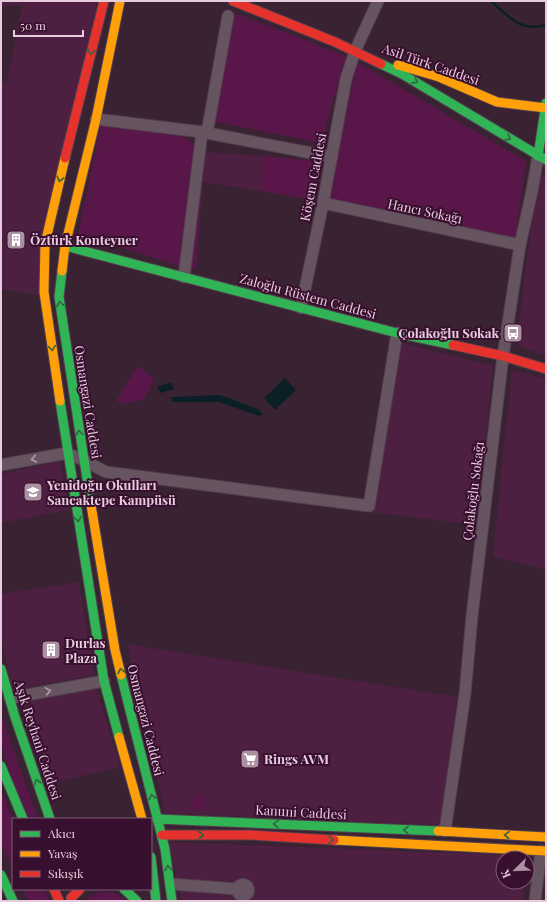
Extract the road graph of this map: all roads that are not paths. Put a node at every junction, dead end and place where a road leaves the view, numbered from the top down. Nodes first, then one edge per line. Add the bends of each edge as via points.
1 (104, 1) edge
2 (120, 1) edge
3 (378, 1) edge
4 (238, 2) edge
5 (228, 16) dead end
6 (355, 51) junction
7 (546, 93) edge
8 (497, 102) junction
9 (546, 103) edge
10 (532, 107) junction
11 (546, 108) edge
12 (96, 119) junction
13 (477, 119) junction
14 (205, 132) junction
15 (332, 157) junction
16 (542, 158) edge
17 (323, 203) junction
18 (65, 246) junction
19 (520, 246) junction
20 (184, 277) junction
21 (301, 308) junction
22 (397, 333) junction
23 (503, 356) junction
24 (546, 369) edge
25 (67, 453) junction
26 (83, 460) junction
27 (1, 465) edge
28 (1, 669) edge
29 (104, 681) junction
30 (10, 698) junction
31 (1, 766) edge
32 (23, 818) edge
33 (50, 818) edge
34 (142, 818) edge
35 (154, 821) edge
36 (152, 831) edge
37 (445, 831) junction
38 (162, 835) junction
39 (546, 837) edge
40 (444, 846) junction
41 (543, 851) edge
42 (152, 864) edge
43 (1, 875) edge
44 (171, 884) junction
45 (237, 889) dead end
46 (54, 890) edge
47 (125, 890) edge
48 (13, 901) edge
49 (59, 901) edge
50 (137, 901) edge
51 (156, 901) edge
52 (172, 901) edge
53 (535, 901) edge

1 -> 25 main road, Osmangazi Caddesi via 45,244 44,292
2 - 12 main road, Osmangazi Caddesi
3 - 6 street, Köşem Caddesi
4 - 6 main road, Asil Türk Caddesi
5 - 14 street
6 - 8 main road, Asil Türk Caddesi via 438,77
6 -> 13 main road, Asil Türk Caddesi via 402,74
6 - 15 street, Köşem Caddesi via 346,79
7 - 10 main road
8 - 10 main road, Asil Türk Caddesi
8 - 13 main road, Asil Türk Caddesi via 484,106
9 - 11 main road
10 - 11 main road, Asil Türk Caddesi
11 - 16 main road
12 - 14 street
12 - 18 main road, Osmangazi Caddesi
13 -> 16 main road, Asil Türk Caddesi
14 - 15 street
14 - 20 street
15 - 17 street, Köşem Caddesi
16 - 19 street, Çolakoğlu Sokağı
17 - 19 street, Hancı Sokağı
17 - 21 street, Köşem Caddesi
18 - 20 main road, Zaloğlu Rüstem Caddesi
26 -> 18 main road, Osmangazi Caddesi via 59,297
19 - 23 street, Çolakoğlu Sokağı
20 - 21 main road, Zaloğlu Rüstem Caddesi
21 - 22 main road, Zaloğlu Rüstem Caddesi
22 - 23 main road, Zaloğlu Rüstem Caddesi
22 - 26 street via 369,506 106,472
23 - 24 main road, Zaloğlu Rüstem Caddesi
23 - 37 street, Çolakoğlu Sokağı via 464,694
25 - 26 street
25 -> 27 street
25 -> 29 main road, Osmangazi Caddesi
35 -> 26 main road, Osmangazi Caddesi via 115,650
28 - 30 main road, Aşık Reyhani Caddesi
30 -> 29 street
29 - 34 main road, Osmangazi Caddesi
33 -> 30 main road, Aşık Reyhani Caddesi
31 - 32 main road
37 -> 35 main road, Kanuni Caddesi
35 - 38 main road, Osmangazi Caddesi
36 - 38 main road, Kanuni Caddesi
39 -> 37 main road, Kanuni Caddesi
37 - 40 main road
38 -> 40 main road, Kanuni Caddesi via 251,835
44 -> 38 main road, Osmangazi Caddesi
40 - 41 main road, Kanuni Caddesi
41 - 53 street
42 - 51 main road
43 - 48 main road
44 - 45 street
44 - 52 main road, Osmangazi Caddesi
46 - 49 main road
47 - 50 main road

